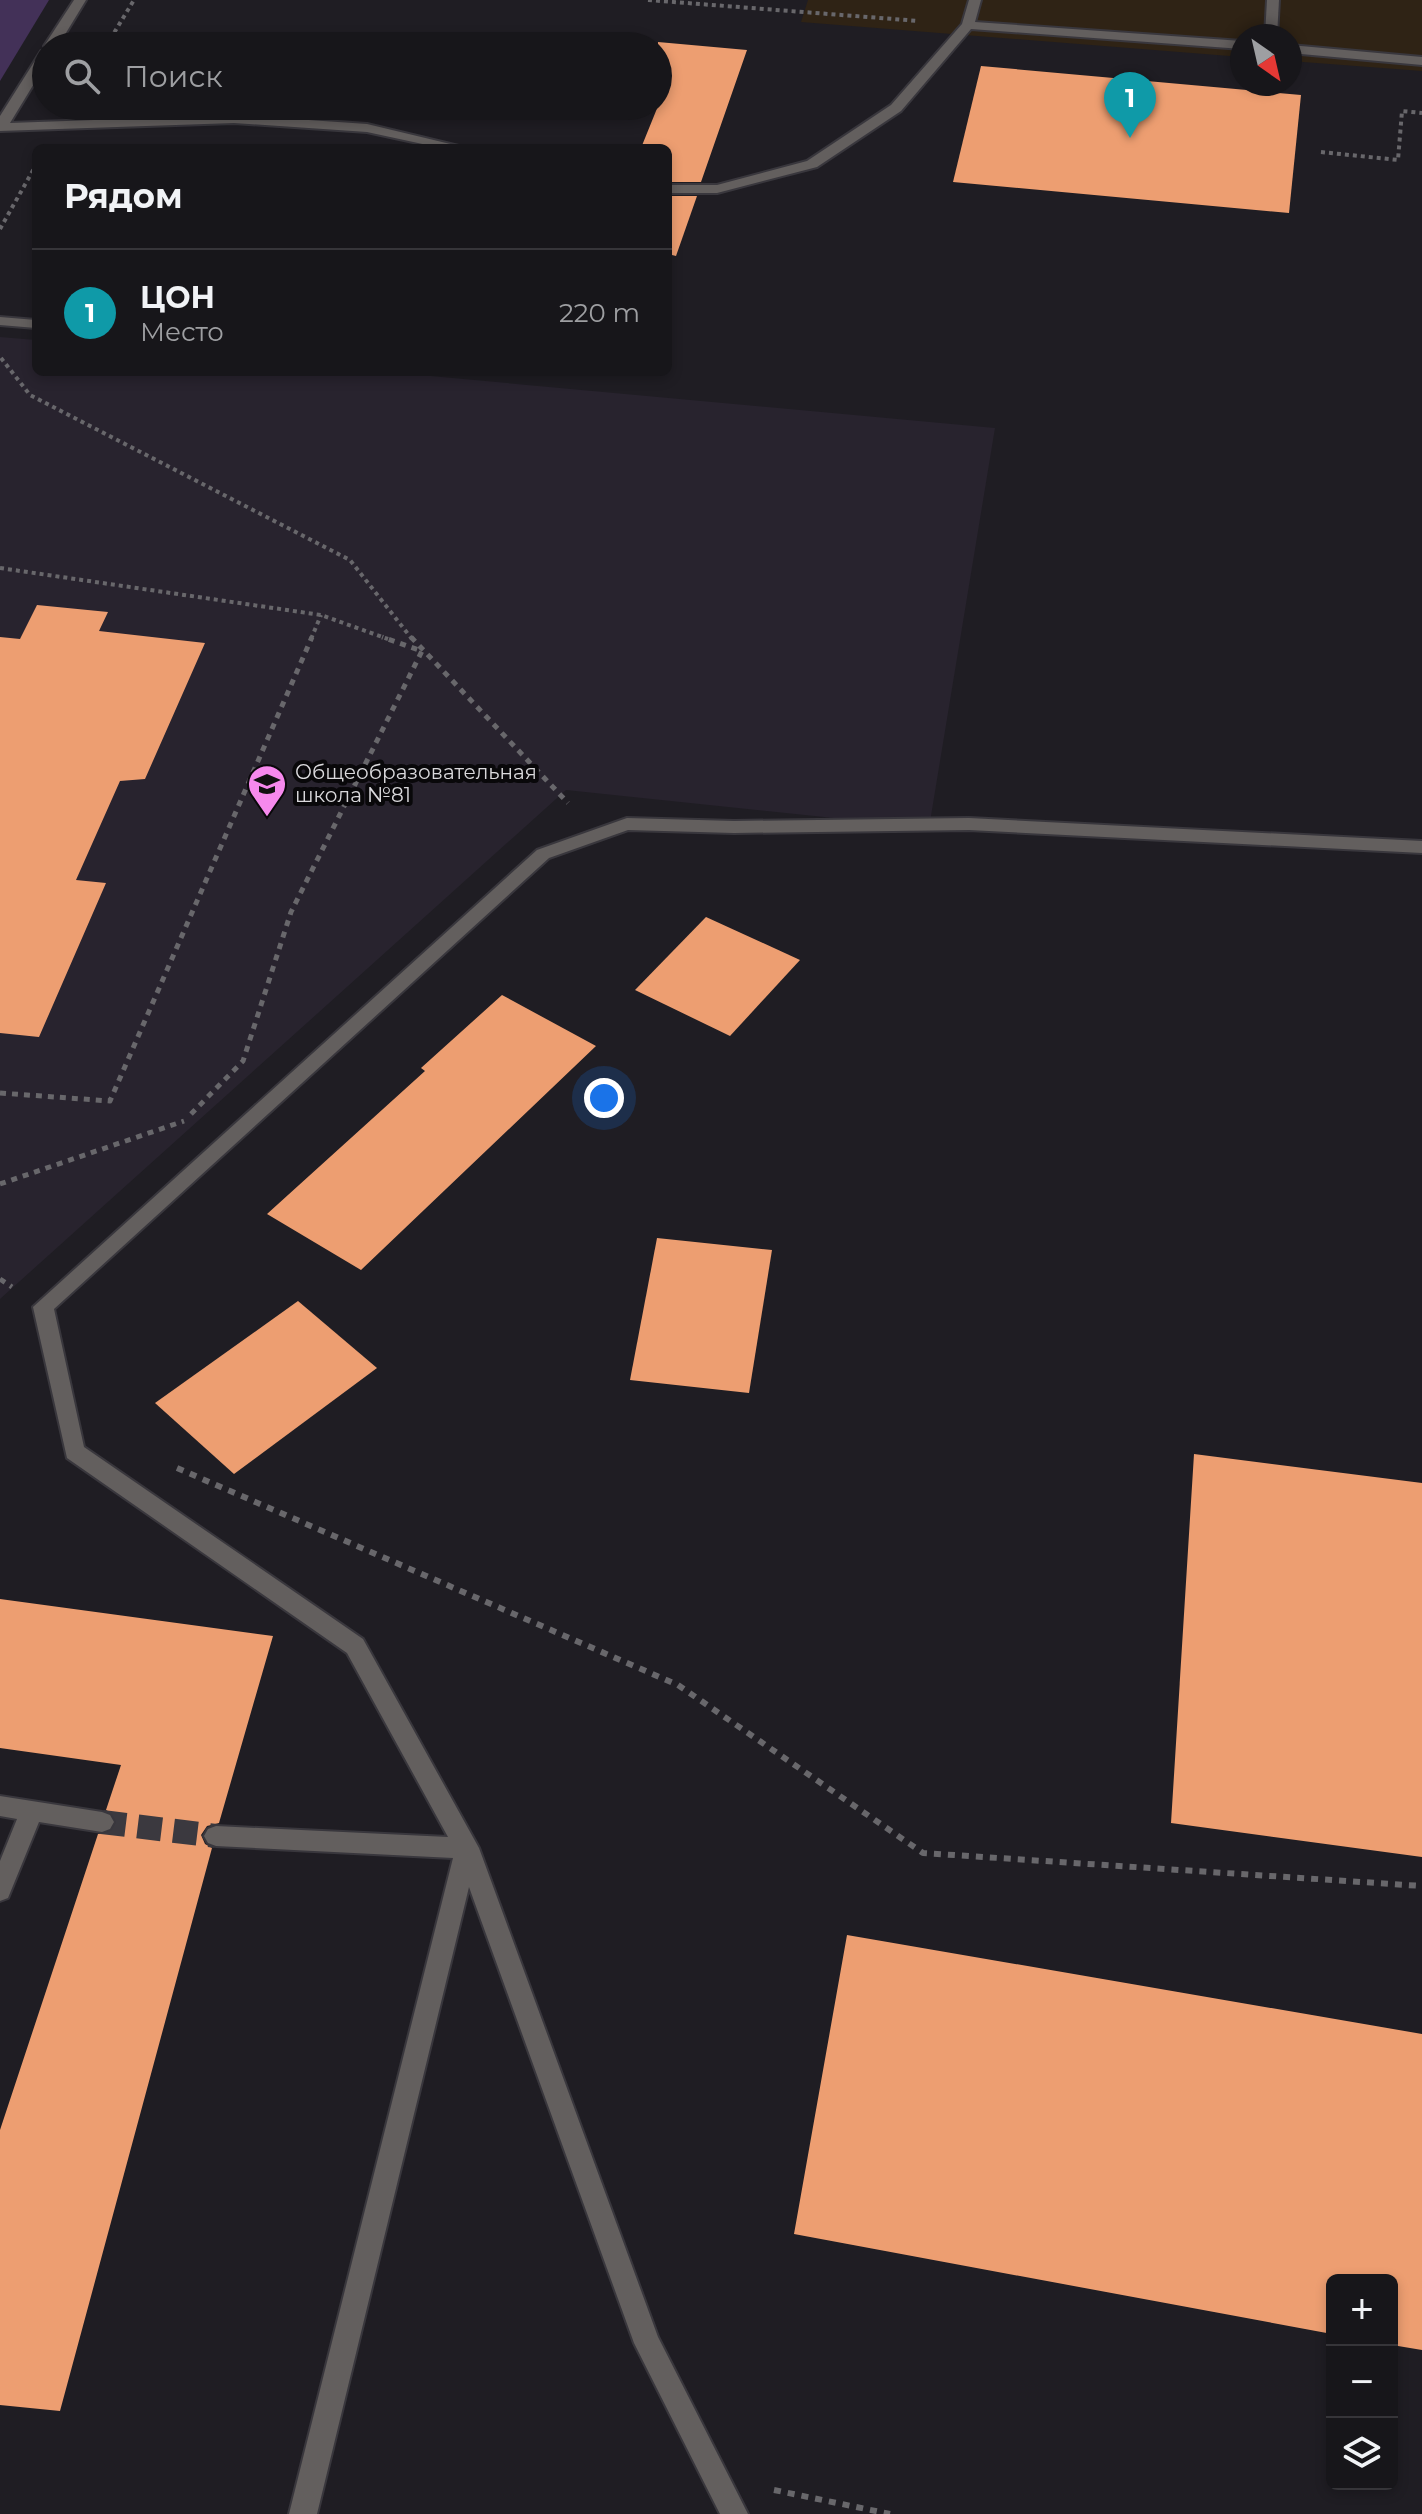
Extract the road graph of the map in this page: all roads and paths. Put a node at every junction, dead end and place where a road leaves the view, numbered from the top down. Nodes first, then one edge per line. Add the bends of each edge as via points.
1 (80, 0) edge
2 (134, 0) edge
3 (648, 0) edge
4 (975, 0) edge
5 (1273, 0) edge
6 (1272, 24) edge
7 (968, 25) junction
8 (60, 32) edge
9 (115, 32) edge
10 (1230, 44) edge
11 (1302, 50) edge
12 (1422, 61) edge
13 (32, 76) edge
14 (1422, 113) edge
15 (205, 120) edge
16 (249, 120) edge
17 (0, 127) edge
18 (441, 144) edge
19 (1321, 152) dead end
20 (32, 172) edge
21 (672, 189) edge
22 (0, 229) edge
23 (0, 321) edge
24 (32, 324) edge
25 (0, 357) edge
26 (0, 568) edge
27 (321, 615) junction
28 (422, 651) junction
29 (560, 795) dead end
30 (1422, 847) edge
31 (0, 1093) edge
32 (0, 1184) edge
33 (0, 1279) edge
34 (13, 1287) dead end
35 (169, 1464) dead end
36 (0, 1806) edge
37 (32, 1811) junction
38 (102, 1822) tunnel mouth
39 (216, 1836) tunnel mouth
40 (467, 1848) junction
41 (1422, 1886) edge
42 (0, 1890) edge
43 (716, 2478) junction
44 (303, 2514) edge
45 (734, 2514) edge
46 (890, 2514) edge

1 - 8 street
2 - 9 path
3 - 7 path
4 - 7 street
5 - 6 street
7 - 10 street
7 - 21 street via 896,108 812,164 717,189
11 - 12 street
13 - 17 street
14 - 19 path via 1402,111 1398,160
15 - 17 street
16 - 18 street via 367,128
20 - 22 path
23 - 24 street
25 - 28 path via 30,395 350,560
26 - 27 path
27 - 28 path
27 - 31 path via 110,1101
28 - 29 path
28 - 32 path via 291,912 243,1061 181,1124
30 - 40 street via 969,824 627,824 543,854 43,1307 74,1452 355,1646
33 - 34 path
35 - 41 path via 678,1685 923,1853
36 - 37 street
37 - 38 street
37 - 42 street
39 - 40 street
40 - 43 street via 647,2343
40 - 44 street
43 - 45 street
43 - 46 path

